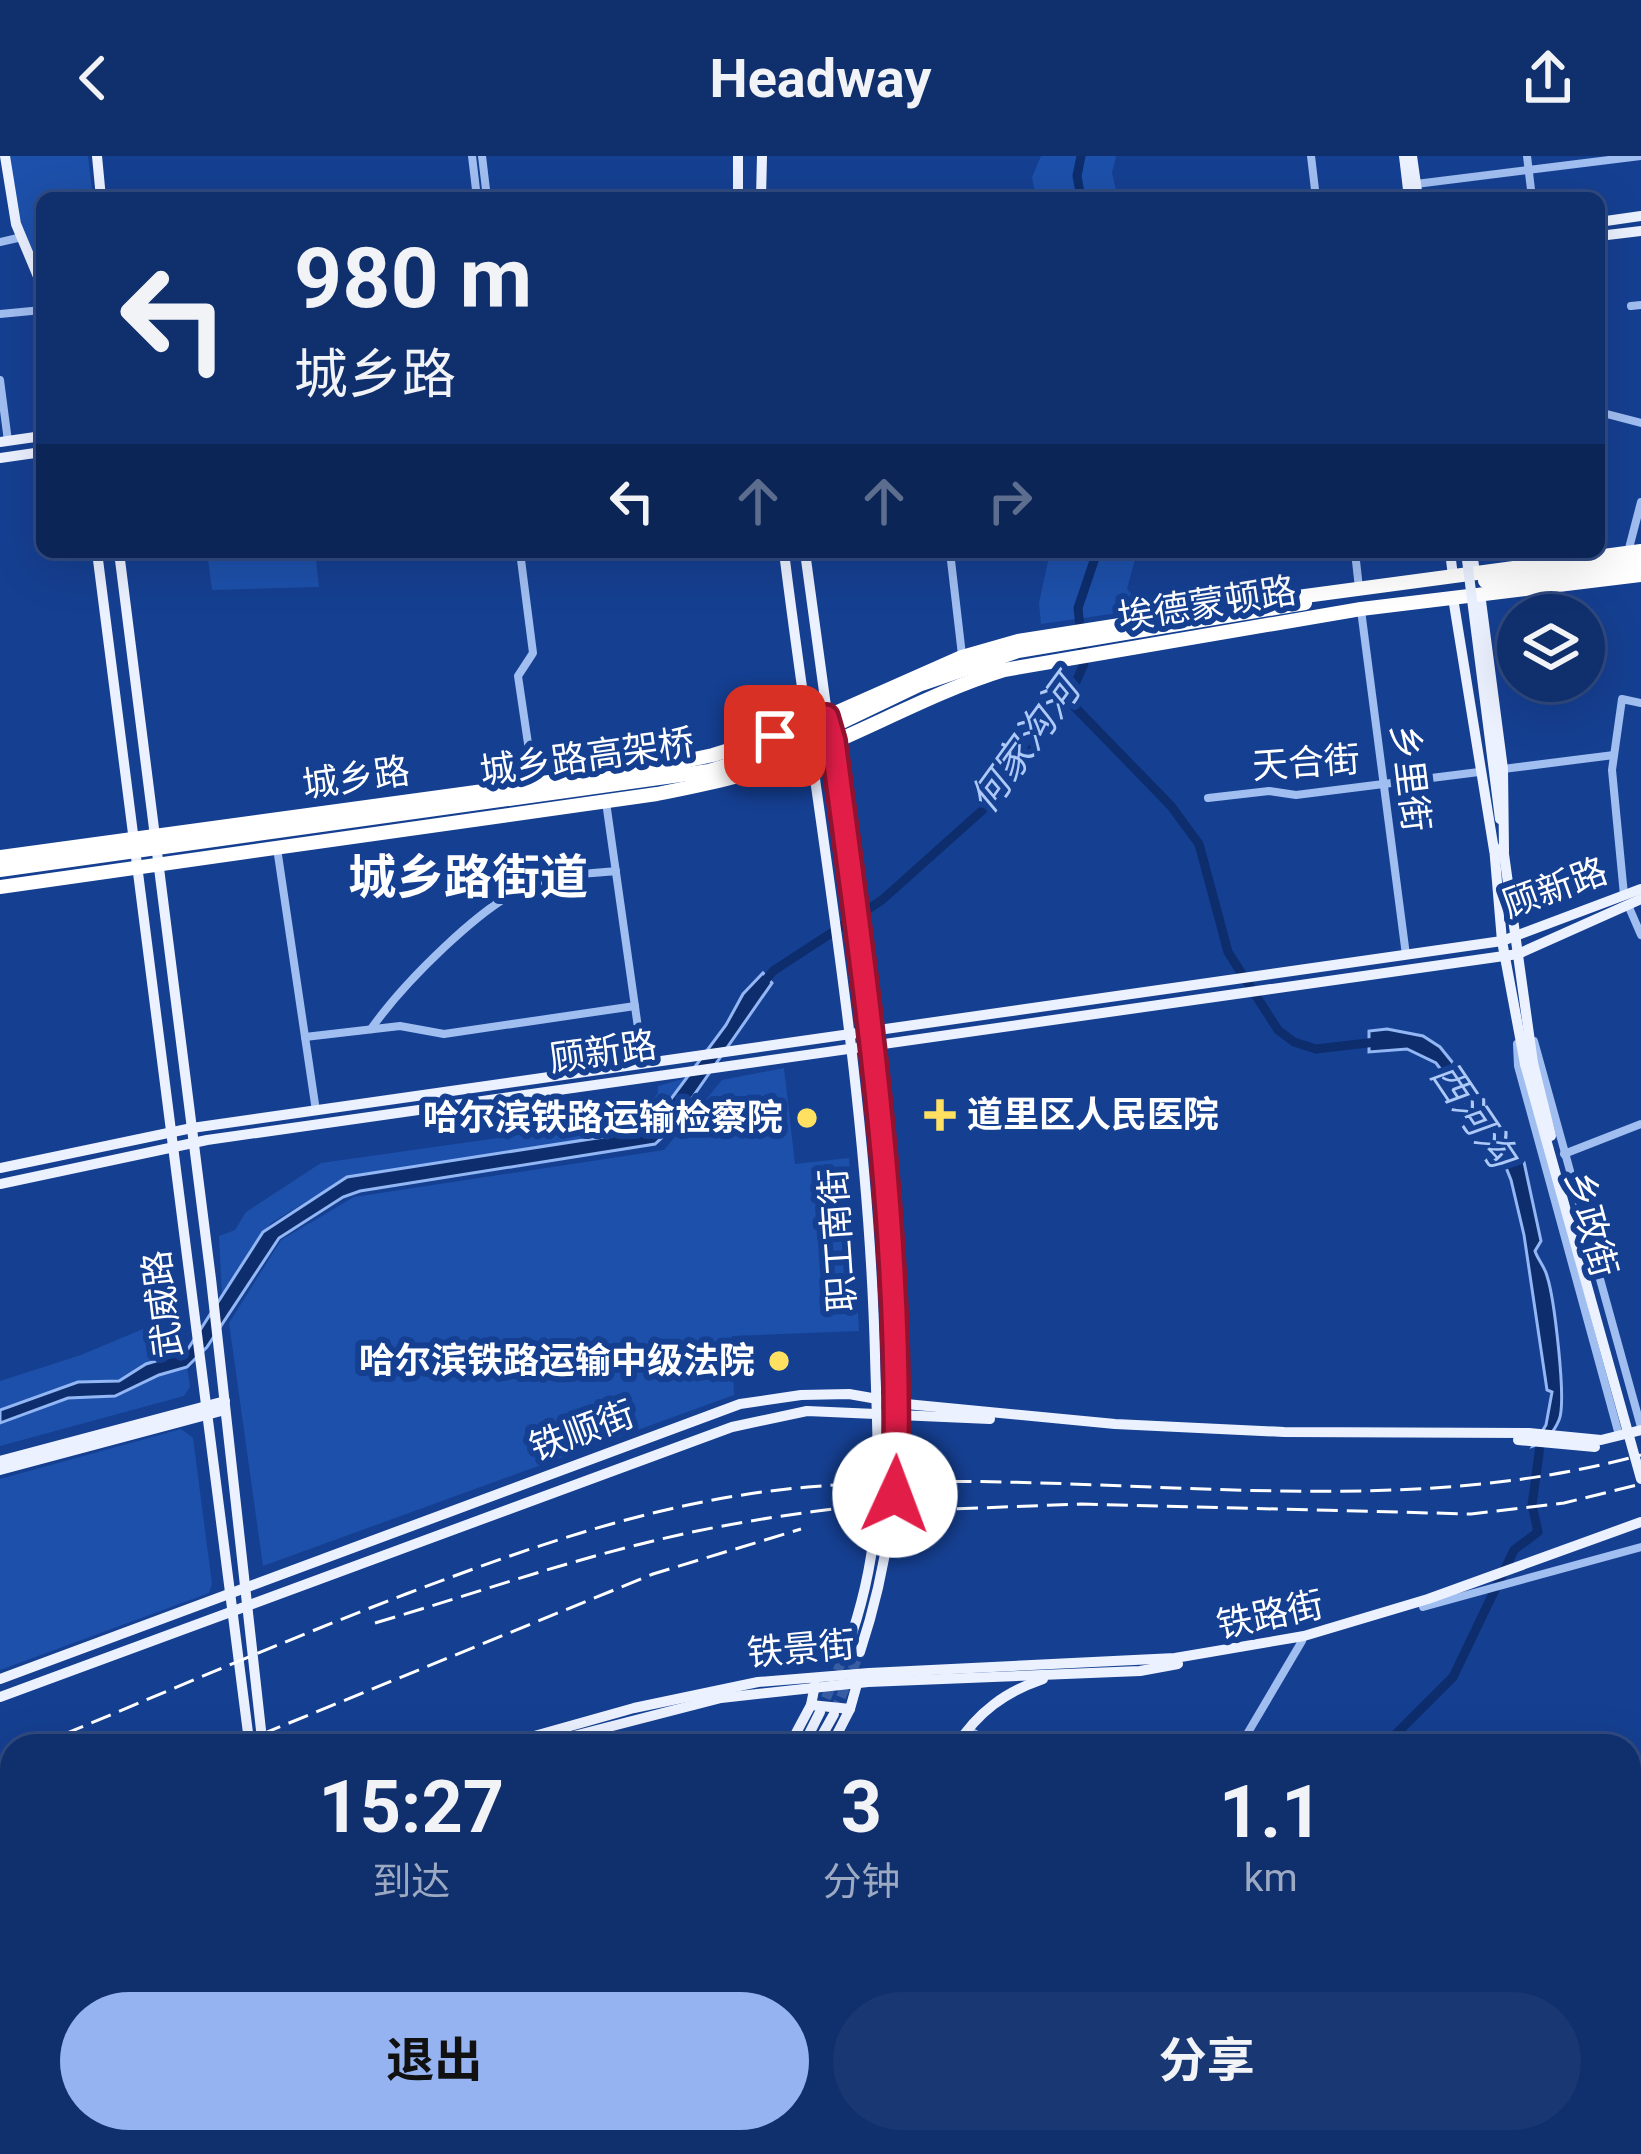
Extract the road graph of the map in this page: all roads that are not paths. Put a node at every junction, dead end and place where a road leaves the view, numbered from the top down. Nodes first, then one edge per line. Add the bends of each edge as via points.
1 (5, 156) edge
2 (97, 156) edge
3 (472, 156) edge
4 (482, 156) edge
5 (738, 156) edge
6 (762, 156) edge
7 (1311, 156) edge
8 (1408, 156) edge
9 (1527, 156) edge
10 (1640, 158) edge
11 (1528, 170) junction
12 (1416, 184) junction
13 (100, 192) edge
14 (476, 192) edge
15 (486, 192) edge
16 (738, 192) edge
17 (761, 192) edge
18 (1315, 192) edge
19 (1412, 192) edge
20 (1414, 192) edge
21 (1531, 192) edge
22 (1641, 216) edge
23 (1605, 221) edge
24 (1641, 231) edge
25 (1605, 235) edge
26 (22, 237) junction
27 (0, 242) edge
28 (36, 271) edge
29 (36, 311) edge
30 (0, 314) edge
31 (0, 380) edge
32 (1605, 414) edge
33 (1641, 423) edge
34 (36, 437) edge
35 (4, 442) edge
36 (36, 453) edge
37 (0, 458) edge
38 (1641, 502) edge
39 (1638, 556) edge
40 (98, 558) edge
41 (119, 558) edge
42 (521, 558) edge
43 (785, 558) edge
44 (807, 558) edge
45 (951, 558) edge
46 (1356, 558) edge
47 (1460, 558) edge
48 (1463, 558) edge
49 (1465, 558) edge
50 (1599, 558) edge
51 (1605, 558) edge
52 (1560, 560) edge
53 (1641, 575) edge
54 (1453, 576) junction
55 (1475, 577) junction
56 (1511, 588) junction
57 (1359, 599) junction
58 (1481, 601) junction
59 (1421, 602) junction
60 (1309, 603) junction
61 (1454, 604) junction
62 (1058, 635) joint
63 (962, 657) junction
64 (1641, 704) edge
65 (826, 717) junction
66 (806, 726) junction
67 (833, 741) junction
68 (809, 752) junction
69 (1614, 755) junction
70 (1503, 769) junction
71 (1479, 772) junction
72 (535, 784) junction
73 (1384, 784) junction
74 (1208, 798) dead end
75 (606, 801) junction
76 (155, 835) junction
77 (134, 837) junction
78 (277, 847) junction
79 (1499, 851) junction
80 (158, 865) junction
81 (0, 867) edge
82 (137, 868) junction
83 (616, 871) junction
84 (0, 887) edge
85 (1641, 889) edge
86 (1631, 900) edge
87 (1641, 935) edge
88 (1509, 939) junction
89 (1511, 954) junction
90 (1406, 955) junction
91 (635, 1006) junction
92 (1521, 1023) junction
93 (371, 1029) junction
94 (873, 1031) junction
95 (850, 1034) junction
96 (305, 1036) junction
97 (874, 1045) junction
98 (851, 1048) junction
99 (642, 1056) dead end
100 (750, 1056) junction
101 (1529, 1064) junction
102 (594, 1077) junction
103 (316, 1111) junction
104 (1641, 1124) edge
105 (192, 1128) junction
106 (172, 1132) junction
107 (194, 1143) junction
108 (174, 1148) junction
109 (1564, 1154) junction
110 (0, 1168) edge
111 (0, 1184) edge
112 (876, 1396) junction
113 (225, 1406) junction
114 (897, 1407) junction
115 (206, 1411) junction
116 (877, 1411) junction
117 (1641, 1431) edge
118 (1619, 1436) junction
119 (1579, 1443) junction
120 (1641, 1457) edge
121 (0, 1461) edge
122 (0, 1470) edge
123 (1641, 1479) edge
124 (1641, 1525) edge
125 (1579, 1547) junction
126 (1641, 1547) edge
127 (1604, 1557) junction
128 (1514, 1570) junction
129 (1486, 1585) junction
130 (244, 1590) junction
131 (230, 1594) junction
132 (246, 1608) junction
133 (232, 1612) junction
134 (1302, 1641) junction
135 (1113, 1667) junction
136 (1059, 1675) junction
137 (858, 1678) junction
138 (0, 1679) edge
139 (815, 1682) junction
140 (0, 1697) edge
141 (850, 1709) junction
142 (822, 1710) junction
143 (973, 1732) joint
144 (545, 1734) edge
145 (582, 1734) edge
146 (801, 1734) edge
147 (809, 1734) edge
148 (819, 1734) edge
149 (837, 1734) edge
150 (968, 1734) edge
151 (976, 1734) edge
152 (1247, 1734) edge

1 - 26 main road
2 - 13 main road
3 - 14 street
4 - 15 street
5 - 16 main road
6 - 17 main road
7 - 18 street
8 - 12 main road
8 - 19 main road
9 - 11 street
10 - 11 street
11 - 12 street
11 - 21 street
12 - 20 main road
22 - 23 main road
24 - 25 main road
26 - 27 street
26 - 28 main road
29 - 30 street
31 - 35 street
32 - 33 street
34 - 35 main road
36 - 37 main road
38 - 39 street
39 - 51 highway
39 - 55 highway, 埃德蒙顿路
40 - 77 main road, 武威路
41 - 76 main road, 武威路
42 - 72 street via 533,652 518,676
43 - 66 main road, 职工南街
44 - 65 main road, 职工南街
45 - 63 street
46 - 57 street, 乡里街
47 - 54 main road
48 - 79 main road, 乡政街, bridge
49 - 55 main road
50 - 52 highway
52 - 55 highway
53 - 56 highway, 埃德蒙顿路
54 - 55 highway, 埃德蒙顿路
54 - 57 highway, 埃德蒙顿路
55 - 57 highway, 埃德蒙顿路
56 - 58 highway
56 - 59 highway, 埃德蒙顿路
57 - 59 highway, 埃德蒙顿路
57 - 60 highway, 埃德蒙顿路
57 - 67 highway, 埃德蒙顿路 via 1004,670
57 - 73 street, 乡里街
58 - 61 highway
58 - 70 main road, 乡政街
59 - 61 highway
60 - 62 highway, 埃德蒙顿路
60 - 81 highway, 城乡路高架桥, bridge via 1021,657 957,676 803,746 689,780
60 - 81 highway, 城乡路高架桥, bridge via 1018,651 709,771
61 - 71 main road, 乡政街
62 - 63 highway, 城乡路
63 - 65 highway, 城乡路
64 - 69 street via 1622,699
65 - 66 highway, 城乡路
65 - 67 main road, 职工南街
66 - 68 main road, 职工南街
66 - 72 highway, 城乡路 via 713,755
67 - 68 highway, 城乡路
67 - 94 main road, 职工南街
68 - 75 highway, 城乡路 via 715,783
68 - 95 main road, 职工南街
69 - 70 street
69 - 86 street
70 - 79 main road, 乡政街
71 - 73 street, 天合街
71 - 79 main road, 乡政街
72 - 76 highway, 城乡路
73 - 74 street, 天合街
73 - 90 street, 乡里街
75 - 78 highway, 城乡路
75 - 83 street
76 - 77 highway, 城乡路
76 - 80 main road, 武威路
77 - 81 highway, 城乡路
77 - 82 main road, 武威路
78 - 80 highway, 城乡路
78 - 96 street
79 - 88 main road, 乡政街
80 - 82 highway, 城乡路
80 - 105 main road, 武威路
82 - 84 highway, 城乡路
82 - 106 main road, 武威路
83 - 91 street
83 - 93 street via 548,879 503,898
85 - 86 main road, 顾新路
86 - 87 street
86 - 88 main road, 顾新路
86 - 89 main road, 顾新路
88 - 89 main road, 乡政街
88 - 90 main road, 顾新路
89 - 92 main road, 乡政街
89 - 97 main road, 顾新路
90 - 94 main road, 顾新路
91 - 93 street via 444,1034
91 - 99 street
92 - 101 main road, 乡政街
92 - 109 street, 乡政街
92 - 118 street, 乡政街 via 1518,1066
93 - 96 street
94 - 95 main road, 顾新路
94 - 97 main road, 职工南街
95 - 98 main road, 职工南街
95 - 100 main road, 顾新路
96 - 103 street
97 - 98 main road, 顾新路
97 - 114 main road, 职工南街
98 - 100 main road, 顾新路
98 - 112 main road, 职工南街 via 868,1197
100 - 102 main road, 顾新路
101 - 120 main road, bridge
101 - 123 main road, bridge
102 - 103 main road, 顾新路
102 - 107 main road, 顾新路
103 - 105 main road, 顾新路
104 - 109 street
105 - 106 main road, 顾新路
105 - 107 main road, 武威路
106 - 108 main road, 武威路
106 - 110 main road, 顾新路
107 - 108 main road, 顾新路
107 - 113 main road, 武威路
108 - 111 main road, 顾新路
108 - 115 main road, 武威路
109 - 117 street, 乡政街
112 - 114 main road, 铁顺街
112 - 116 main road, 职工南街
112 - 130 main road, 铁顺街 via 740,1404
113 - 115 main road
113 - 130 main road, 武威路
114 - 116 main road, 铁顺街
114 - 116 main road, 职工南街 via 893,1521 878,1591 853,1651 880,1499
114 - 119 main road, 铁顺街 via 1256,1438 1528,1436
115 - 121 main road
115 - 122 main road
115 - 131 main road, 武威路
116 - 132 main road, 铁顺街 via 807,1411 732,1427
117 - 118 main road, 铁顺街
117 - 119 main road, 铁顺街 via 1602,1446
118 - 119 main road, 铁顺街
124 - 125 main road
124 - 128 main road
125 - 127 street
125 - 128 main road
126 - 127 street
127 - 129 street via 1506,1587
128 - 129 main road
129 - 134 main road, 铁路街
129 - 135 main road, 铁路街 via 1304,1636
130 - 131 main road, 铁顺街
130 - 132 main road, 武威路
131 - 133 main road, 武威路
131 - 138 main road, 铁顺街
132 - 133 main road, 铁顺街
132 - 133 main road, 武威路 via 255,1732
133 - 140 main road, 铁顺街
134 - 135 main road, 铁路街 via 1140,1671
134 - 152 street
135 - 136 main road, 铁路街
135 - 137 main road, 铁景街
135 - 143 main road via 1027,1691
136 - 137 main road, 铁景街
136 - 150 main road via 998,1700
137 - 139 main road, 铁景街
137 - 141 main road
139 - 142 main road
139 - 144 main road, 铁景街 via 722,1688
139 - 145 main road, 铁景街
141 - 142 main road
141 - 149 main road
142 - 146 main road
142 - 147 main road
142 - 148 main road
143 - 151 street

